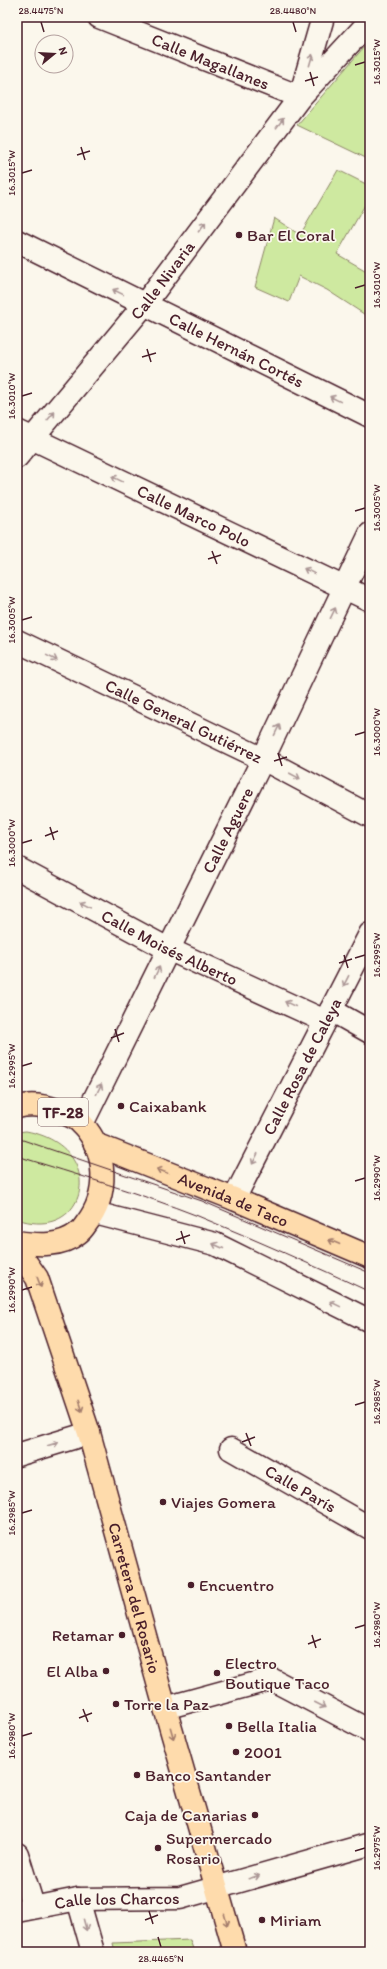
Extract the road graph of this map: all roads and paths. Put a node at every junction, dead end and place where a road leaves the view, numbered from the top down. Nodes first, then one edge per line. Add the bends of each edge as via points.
1 (99, 17) edge
2 (323, 17) edge
3 (370, 21) edge
4 (300, 97) junction
5 (17, 241) edge
6 (144, 305) junction
7 (370, 416) edge
8 (25, 434) edge
9 (17, 457) edge
10 (370, 534) edge
11 (344, 588) junction
12 (370, 600) edge
13 (17, 641) edge
14 (263, 759) junction
15 (370, 816) edge
16 (17, 868) edge
17 (370, 934) edge
18 (168, 949) junction
19 (328, 1015) junction
20 (370, 1032) edge
21 (17, 1107) edge
22 (82, 1124) junction
23 (95, 1144) junction
24 (234, 1199) junction
25 (95, 1213) junction
26 (17, 1242) edge
27 (17, 1250) edge
28 (370, 1258) edge
29 (370, 1321) edge
30 (90, 1434) junction
31 (231, 1449) dead end
32 (17, 1455) edge
33 (370, 1528) edge
34 (165, 1708) junction
35 (368, 1726) edge
36 (370, 1844) edge
37 (17, 1854) edge
38 (217, 1888) junction
39 (78, 1899) junction
40 (25, 1909) edge
41 (92, 1952) edge
42 (235, 1952) edge

1 - 4 street, Calle Magallanes
4 -> 2 street, Calle Nivaria
3 - 4 street, Calle Nivaria
6 -> 4 street, Calle Nivaria
6 -> 5 street, Calle Hernán Cortés
7 -> 6 street, Calle Hernán Cortés
8 -> 6 street, Calle Nivaria
8 - 9 street, Calle Nivaria
11 -> 8 street, Calle Marco Polo
10 - 11 street, Calle Aguere
11 - 12 street, Calle Marco Polo
14 -> 11 street, Calle Aguere
13 -> 14 street, Calle General Gutiérrez
14 -> 15 street, Calle General Gutiérrez
14 - 18 street, Calle Aguere
18 -> 16 street, Calle Moisés Alberto
17 -> 19 street, Calle Rosa de Caleya
19 -> 18 street, Calle Moisés Alberto
22 -> 18 street, Calle Aguere
19 - 20 street, Calle Moisés Alberto
19 -> 24 street, Calle Rosa de Caleya
21 - 22 main road, TF-28 via 44,1106 65,1113
22 - 23 main road, TF-28
24 -> 23 main road, Avenida de Taco
23 - 25 main road, TF-28 via 102,1166 103,1183
28 -> 24 main road, Avenida de Taco
25 - 26 main road, TF-28 via 78,1233 61,1242 36,1245
29 -> 25 street via 215,1244
27 -> 30 main road, Carretera del Rosario via 37,1278
32 -> 30 street
30 - 34 main road, Carretera del Rosario
31 - 33 street, Calle París
34 -> 35 street via 271,1679
34 -> 38 main road, Carretera del Rosario
38 -> 36 street, Calle los Charcos
37 - 40 street
38 - 39 street, Calle los Charcos via 180,1898
38 -> 42 main road, Carretera del Rosario
39 - 40 street, Calle los Charcos
39 -> 41 street

